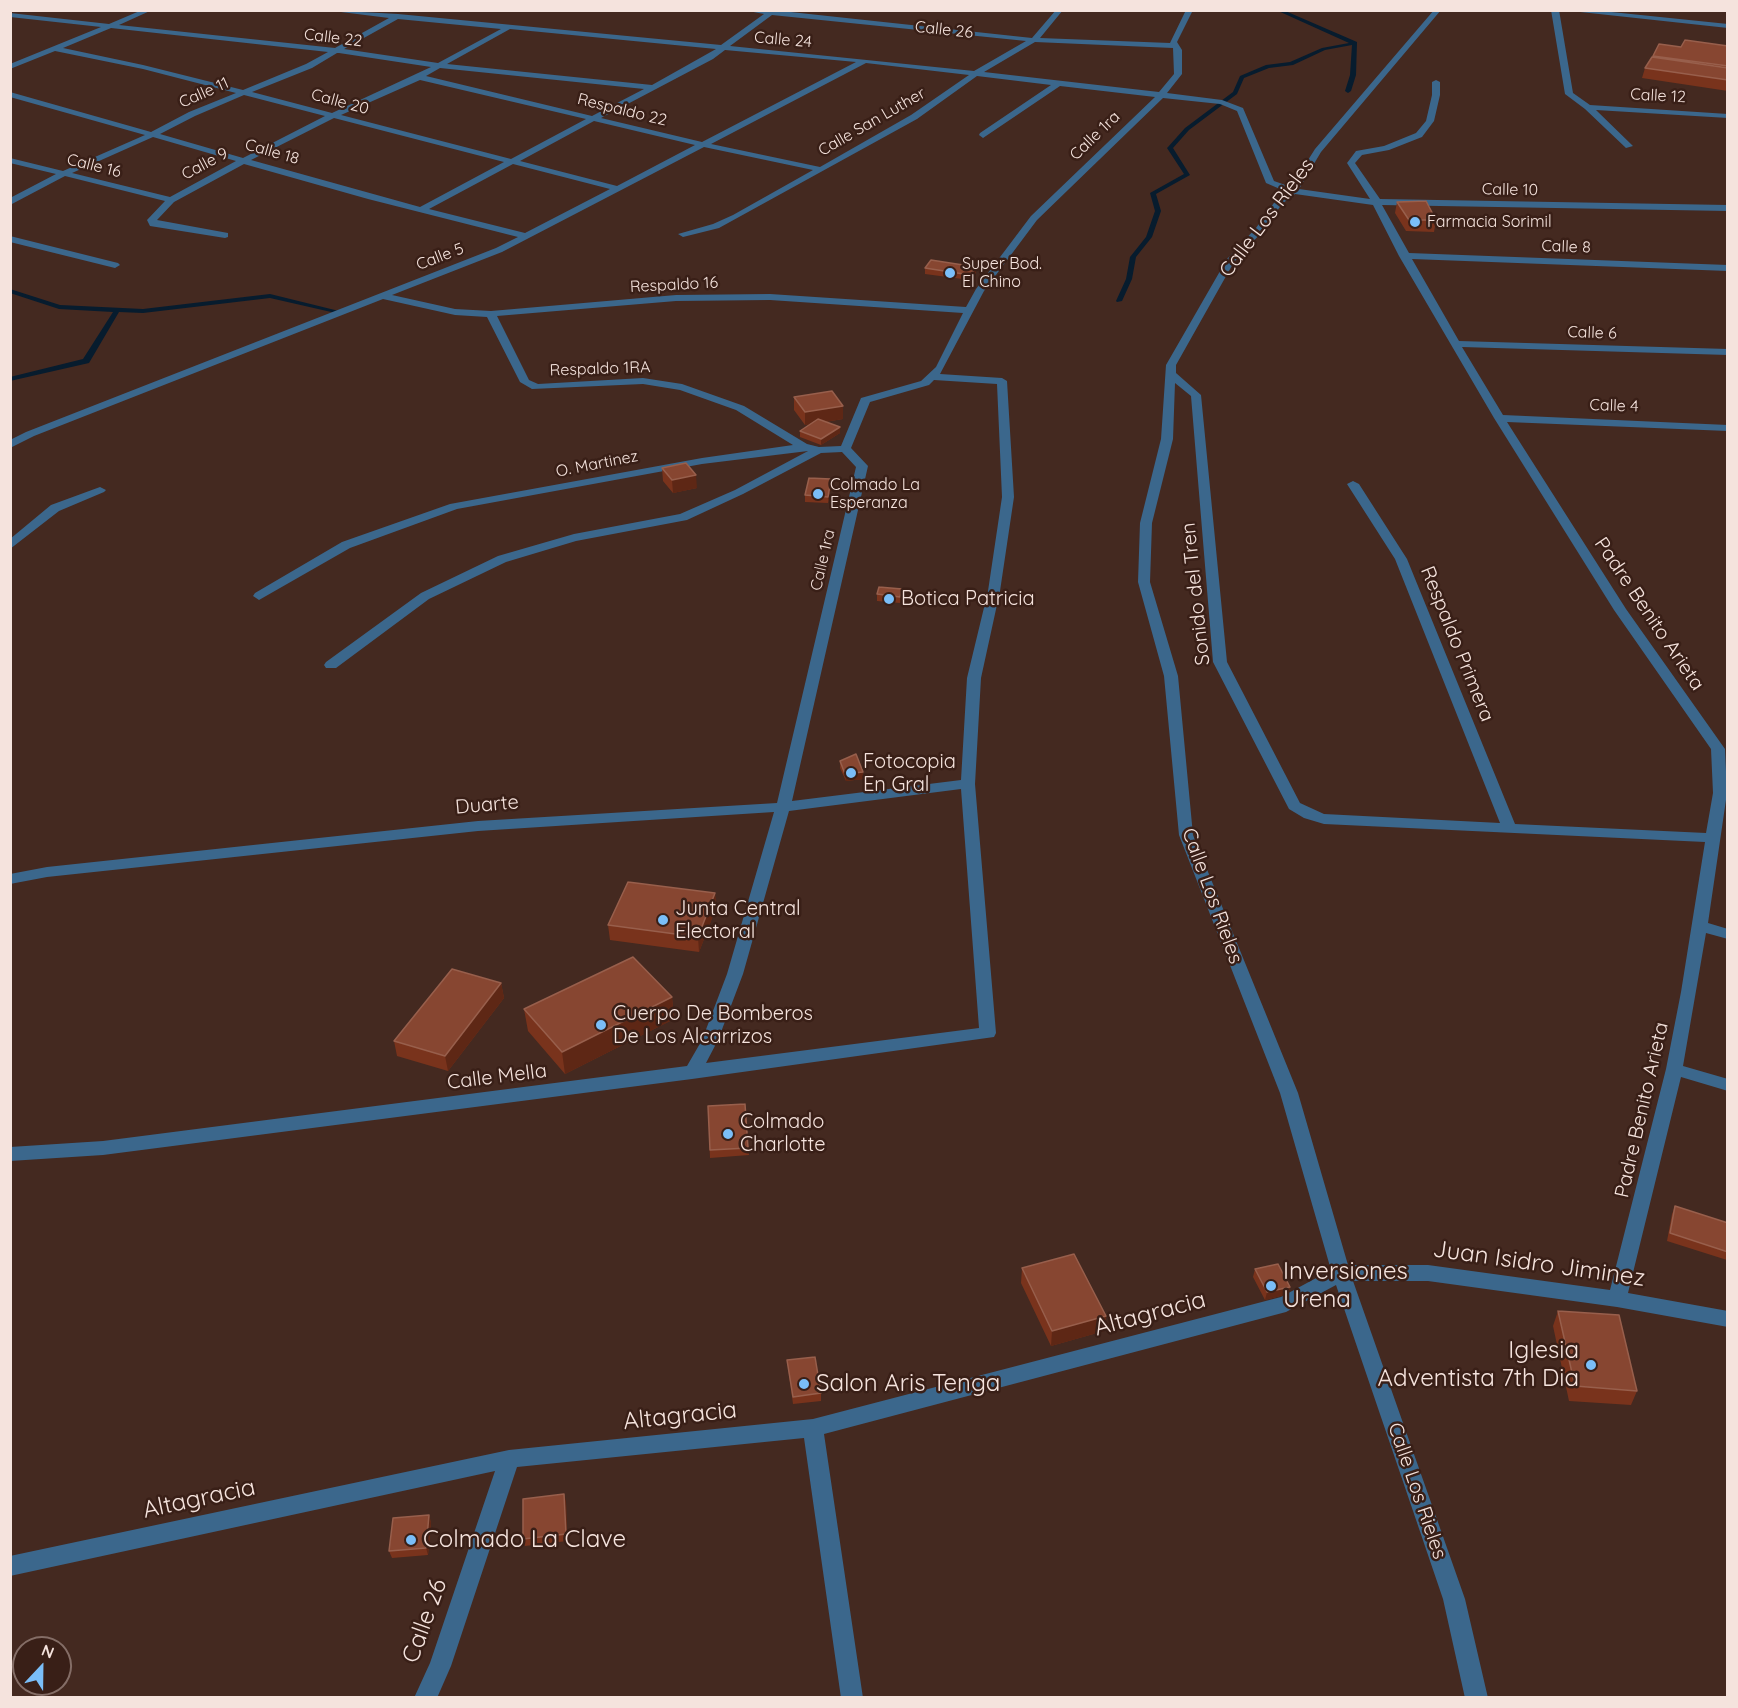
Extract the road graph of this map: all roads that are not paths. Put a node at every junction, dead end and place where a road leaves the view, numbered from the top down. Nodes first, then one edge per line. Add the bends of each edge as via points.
1 (149, 10) edge
2 (328, 10) edge
3 (409, 10) edge
4 (746, 10) edge
5 (834, 10) edge
6 (1059, 10) edge
7 (1190, 10) edge
8 (1438, 10) edge
9 (1555, 10) edge
10 (1565, 10) edge
11 (770, 13) junction
12 (10, 15) edge
13 (397, 17) junction
14 (827, 18) junction
15 (109, 27) junction
16 (1728, 27) edge
17 (507, 28) junction
18 (1034, 40) junction
19 (1176, 46) junction
20 (720, 48) junction
21 (56, 49) junction
22 (339, 51) junction
23 (865, 61) junction
24 (439, 66) junction
25 (10, 67) edge
26 (977, 73) junction
27 (419, 77) junction
28 (1060, 82) junction
29 (1436, 82) dead end
30 (652, 87) junction
31 (243, 93) junction
32 (10, 94) edge
33 (1162, 94) junction
34 (1234, 106) joint
35 (1588, 107) junction
36 (333, 115) junction
37 (1728, 116) edge
38 (595, 119) junction
39 (153, 135) junction
40 (983, 135) dead end
41 (700, 144) junction
42 (1629, 146) dead end
43 (246, 159) junction
44 (10, 160) edge
45 (513, 163) junction
46 (819, 169) junction
47 (62, 174) junction
48 (615, 188) junction
49 (1293, 191) junction
50 (171, 200) junction
51 (10, 202) edge
52 (1374, 202) junction
53 (422, 208) junction
54 (1728, 208) edge
55 (683, 234) dead end
56 (225, 235) dead end
57 (526, 236) junction
58 (10, 239) edge
59 (1404, 256) junction
60 (115, 265) dead end
61 (1728, 268) edge
62 (382, 296) junction
63 (969, 310) junction
64 (491, 314) junction
65 (1456, 344) junction
66 (1728, 352) edge
67 (1172, 375) junction
68 (932, 376) junction
69 (1499, 418) junction
70 (1728, 428) edge
71 (10, 445) edge
72 (804, 447) junction
73 (845, 449) junction
74 (819, 450) junction
75 (1353, 484) dead end
76 (100, 490) dead end
77 (10, 545) edge
78 (259, 596) dead end
79 (331, 665) dead end
80 (1723, 749) edge
81 (968, 784) junction
82 (1724, 794) edge
83 (783, 807) junction
84 (1509, 826) junction
85 (1714, 838) junction
86 (10, 879) edge
87 (1700, 926) junction
88 (1728, 934) edge
89 (1674, 1069) junction
90 (692, 1073) junction
91 (1728, 1085) edge
92 (10, 1154) edge
93 (1341, 1273) junction
94 (1617, 1299) junction
95 (1728, 1319) edge
96 (813, 1428) junction
97 (509, 1460) junction
98 (10, 1566) edge
99 (425, 1698) edge
100 (852, 1698) edge
101 (1477, 1698) edge

1 - 15 street
2 - 13 street, Calle 24
3 - 13 street, Calle 11
4 - 11 street, Calle 26
5 - 14 street
6 - 18 street, Calle San Luther
7 - 19 street, Calle 1ra via 1173,42
8 - 49 street, Calle Los Rieles via 1318,151
9 - 35 street via 1569,94
10 - 16 street
11 - 14 street, Calle 26
11 - 20 street
12 - 15 street, Calle 22
13 - 17 street, Calle 24
13 - 22 street, Calle 11
14 - 18 street, Calle 26
15 - 21 street
15 - 22 street, Calle 22
17 - 20 street, Calle 24
17 - 24 street, Calle 9
18 - 19 street, Calle 26
18 - 26 street, Calle San Luther
19 - 33 street, Calle 1ra via 1178,74
20 - 23 street, Calle 24
20 - 30 street
21 - 25 street
21 - 31 street, Calle 20
22 - 24 street, Calle 22
22 - 31 street, Calle 11
23 - 26 street, Calle 24
23 - 41 street, Calle 5
24 - 27 street, Calle 9
24 - 30 street, Calle 22
26 - 28 street, Calle 24
26 - 46 street, Calle San Luther via 914,117
27 - 36 street, Calle 9
27 - 38 street, Respaldo 22
28 - 33 street, Calle 24
28 - 40 street
29 - 52 street, Padre Benito Arieta via 1430,121 1419,135 1359,153 1351,163
30 - 38 street
31 - 36 street, Calle 20
31 - 39 street, Calle 11
32 - 39 street, Calle 18
33 - 34 street, Calle 24
33 - 63 street, Calle 1ra via 1034,218
34 - 49 street, Calle 10 via 1270,183
35 - 37 street, Calle 12
35 - 42 street
36 - 43 street, Calle 9
36 - 45 street, Calle 20
38 - 41 street, Respaldo 22
38 - 45 street
39 - 43 street, Calle 18
39 - 47 street, Calle 11
41 - 46 street, Respaldo 22
41 - 48 street, Calle 5
43 - 50 street, Calle 9
43 - 53 street, Calle 18 via 371,197
44 - 47 street, Calle 16
45 - 48 street, Calle 20
45 - 53 street
46 - 55 street, Calle San Luther via 736,217
47 - 50 street, Calle 16
47 - 51 street, Calle 11
48 - 57 street, Calle 5
49 - 52 street, Calle 10
49 - 67 street, Calle Los Rieles via 1279,202 1230,261 1171,365
50 - 56 street, Calle 9 via 152,220 153,224
52 - 54 street, Calle 10
52 - 59 street, Padre Benito Arieta
53 - 57 street, Calle 18
57 - 62 street, Calle 5
58 - 60 street
59 - 61 street, Calle 8
59 - 65 street, Padre Benito Arieta
62 - 64 street, Respaldo 16 via 455,312
62 - 71 street, Calle 5
63 - 64 street, Respaldo 16 via 770,297 676,298
63 - 68 street, Calle 1ra via 940,369
64 - 72 street, Respaldo 1RA via 525,382 536,387 643,381 682,387 740,408
65 - 66 street, Calle 6
65 - 69 street, Padre Benito Arieta
67 - 84 street, Sonido del Tren via 1196,395 1220,662 1294,806 1324,819
67 - 93 street, Calle Los Rieles via 1167,439 1146,523 1144,582 1171,676 1186,835 1289,1093
68 - 73 street via 925,383 865,400
68 - 81 street via 1002,381 1008,497 994,591 974,678
69 - 70 street, Calle 4
69 - 80 street, Padre Benito Arieta via 1620,609
72 - 74 street, Respaldo 1RA
72 - 78 street, O. Martinez via 702,461 454,506 346,545
73 - 74 street, Respaldo 1RA
73 - 83 street, Calle 1ra via 862,466
74 - 79 street via 683,517 574,538 502,559 425,596
75 - 84 street, Respaldo Primera via 1401,559
76 - 77 street via 55,508
80 - 82 street, Padre Benito Arieta
81 - 83 street, Duarte
81 - 90 street, Calle Mella via 988,1033
82 - 85 street, Padre Benito Arieta
83 - 86 street, Duarte via 478,826
83 - 90 street, Calle 1ra via 735,974 710,1040
84 - 85 street
85 - 87 street, Padre Benito Arieta
87 - 88 street
87 - 89 street, Padre Benito Arieta
89 - 91 street
89 - 94 street, Padre Benito Arieta
90 - 92 street, Calle Mella via 103,1148
93 - 94 street, Juan Isidro Jiminez via 1428,1273
93 - 96 street, Altagracia via 1286,1304
93 - 101 street, Calle Los Rieles via 1454,1599
94 - 95 street, Juan Isidro Jiminez
96 - 97 street, Altagracia
96 - 100 street
97 - 98 street, Altagracia
97 - 99 street, Calle 26 via 440,1666

